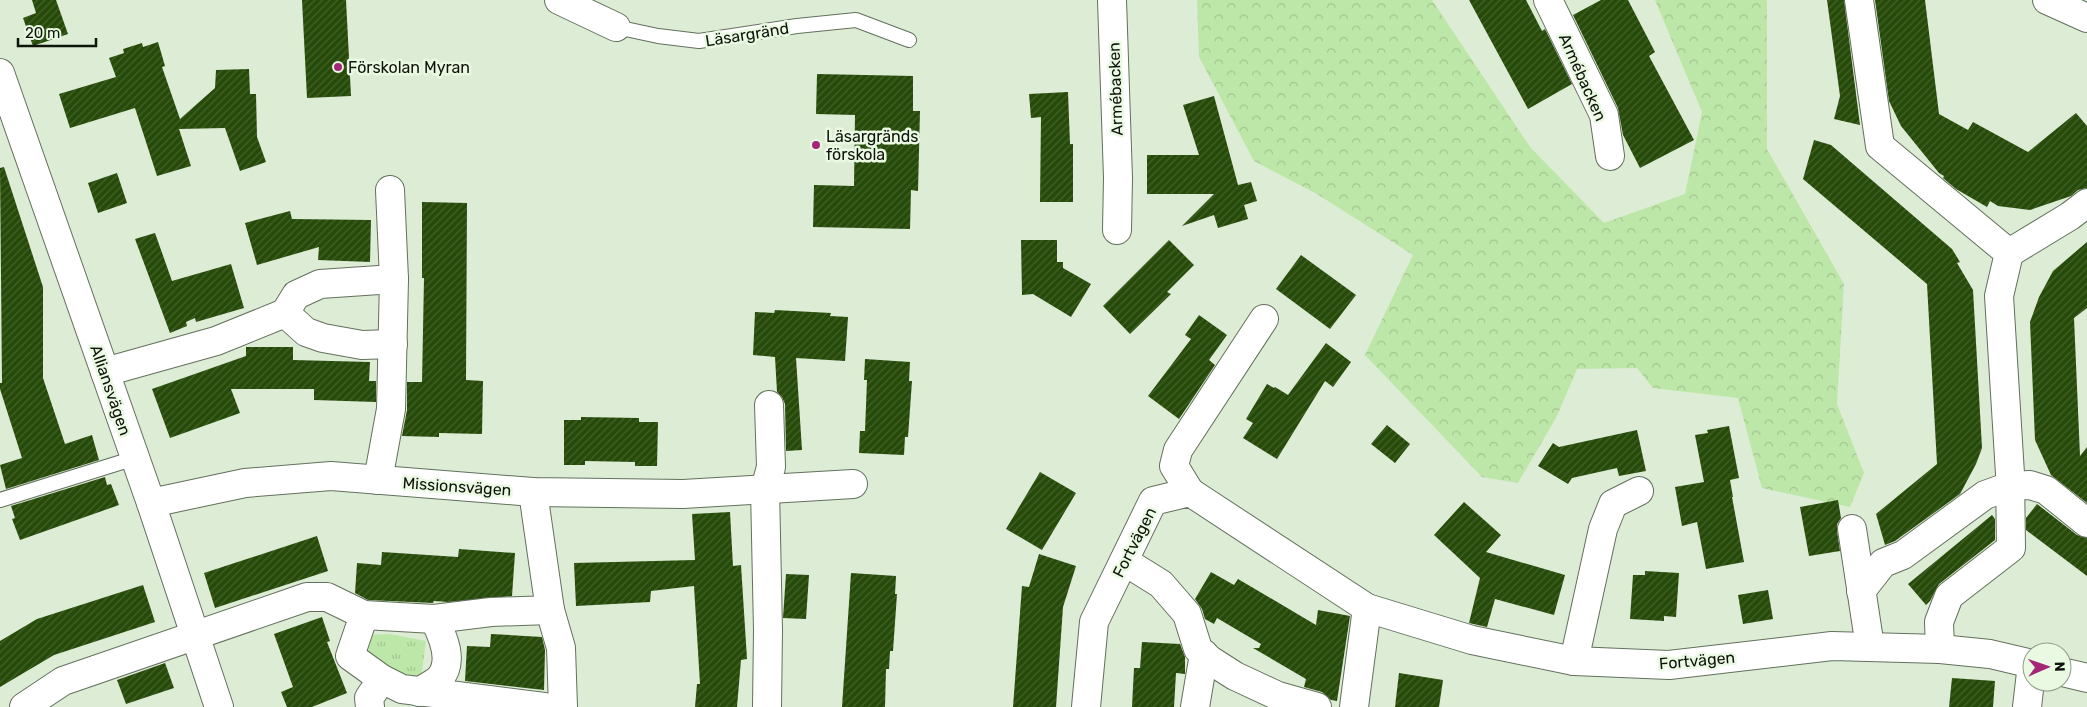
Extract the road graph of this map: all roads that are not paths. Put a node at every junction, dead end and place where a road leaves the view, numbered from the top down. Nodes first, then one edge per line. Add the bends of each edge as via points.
1 (559, 0) edge
2 (1112, 0) edge
3 (1548, 0) edge
4 (1859, 0) edge
5 (2046, 0) edge
6 (2087, 18) edge
7 (616, 27) joint
8 (909, 40) dead end
9 (0, 73) edge
10 (1610, 156) dead end
11 (390, 190) dead end
12 (2087, 203) edge
13 (1117, 230) dead end
14 (2009, 253) junction
15 (394, 279) junction
16 (285, 313) junction
17 (1264, 319) dead end
18 (393, 344) junction
19 (105, 372) junction
20 (769, 405) dead end
21 (135, 458) junction
22 (378, 480) junction
23 (853, 484) dead end
24 (2010, 486) junction
25 (765, 489) junction
26 (1640, 490) dead end
27 (533, 492) junction
28 (1190, 492) junction
29 (0, 500) edge
30 (151, 503) junction
31 (2087, 523) edge
32 (1852, 529) dead end
33 (1124, 561) junction
34 (1861, 591) junction
35 (1368, 608) junction
36 (550, 610) junction
37 (364, 615) junction
38 (434, 619) junction
39 (195, 634) junction
40 (1870, 647) junction
41 (1940, 649) junction
42 (1204, 654) junction
43 (1574, 662) junction
44 (2022, 662) edge
45 (2072, 674) edge
46 (2087, 678) edge
47 (382, 679) junction
48 (419, 692) junction
49 (2029, 692) edge
50 (24, 707) edge
51 (220, 707) edge
52 (370, 707) edge
53 (544, 707) edge
54 (563, 707) edge
55 (767, 707) edge
56 (1086, 707) edge
57 (1195, 707) edge
58 (1317, 707) edge
59 (1354, 707) edge
60 (2027, 707) edge

1 - 7 street, Läsargränd
2 - 13 street, Armébacken
3 - 10 street, Armébacken via 1604,115
4 - 14 street via 1880,146
5 - 6 street
7 - 8 lane, Läsargränd via 699,41 856,20
9 - 19 street, Alliansvägen
11 - 15 street
12 - 14 street
14 - 24 street via 1999,296
15 - 16 street via 320,284 296,295
15 - 18 street
16 - 18 street via 306,332 323,338 362,346
16 - 19 street via 216,341
17 - 28 street via 1178,450 1174,466
18 - 22 street via 391,409
19 - 21 street, Alliansvägen
20 - 25 street via 771,467
21 - 29 lane
21 - 30 street, Alliansvägen
22 - 27 street, Missionsvägen
22 - 30 street, Missionsvägen via 331,476 245,483
23 - 25 street, Missionsvägen
24 - 31 street via 2030,485 2046,490
24 - 34 street via 1985,496 1903,555 1883,563
24 - 41 street via 2011,548 1949,596 1939,622
25 - 27 street, Missionsvägen via 683,494
25 - 55 street
26 - 43 street via 1613,504 1603,529
27 - 36 street
28 - 33 street, Fortvägen via 1153,501
28 - 35 street, Fortvägen
30 - 39 street, Alliansvägen
32 - 34 street
33 - 42 street via 1160,584 1187,614 1198,649
33 - 56 street, Fortvägen via 1094,622
34 - 40 street
35 - 43 street, Fortvägen via 1472,640
35 - 59 street
36 - 38 street via 491,612
36 - 54 street via 560,648
37 - 38 street
37 - 39 street via 326,597 307,598
37 - 47 street via 350,656
38 - 48 street via 444,638 447,659 440,678
39 - 50 street via 63,681
39 - 51 street, Alliansvägen
40 - 41 street, Fortvägen
40 - 43 street, Fortvägen via 1832,646 1669,664
41 - 44 street, Fortvägen via 1990,654
42 - 57 street
42 - 58 street via 1236,676 1270,692
45 - 46 street
47 - 48 street via 402,689
47 - 52 street via 369,698
48 - 53 street
49 - 60 street

